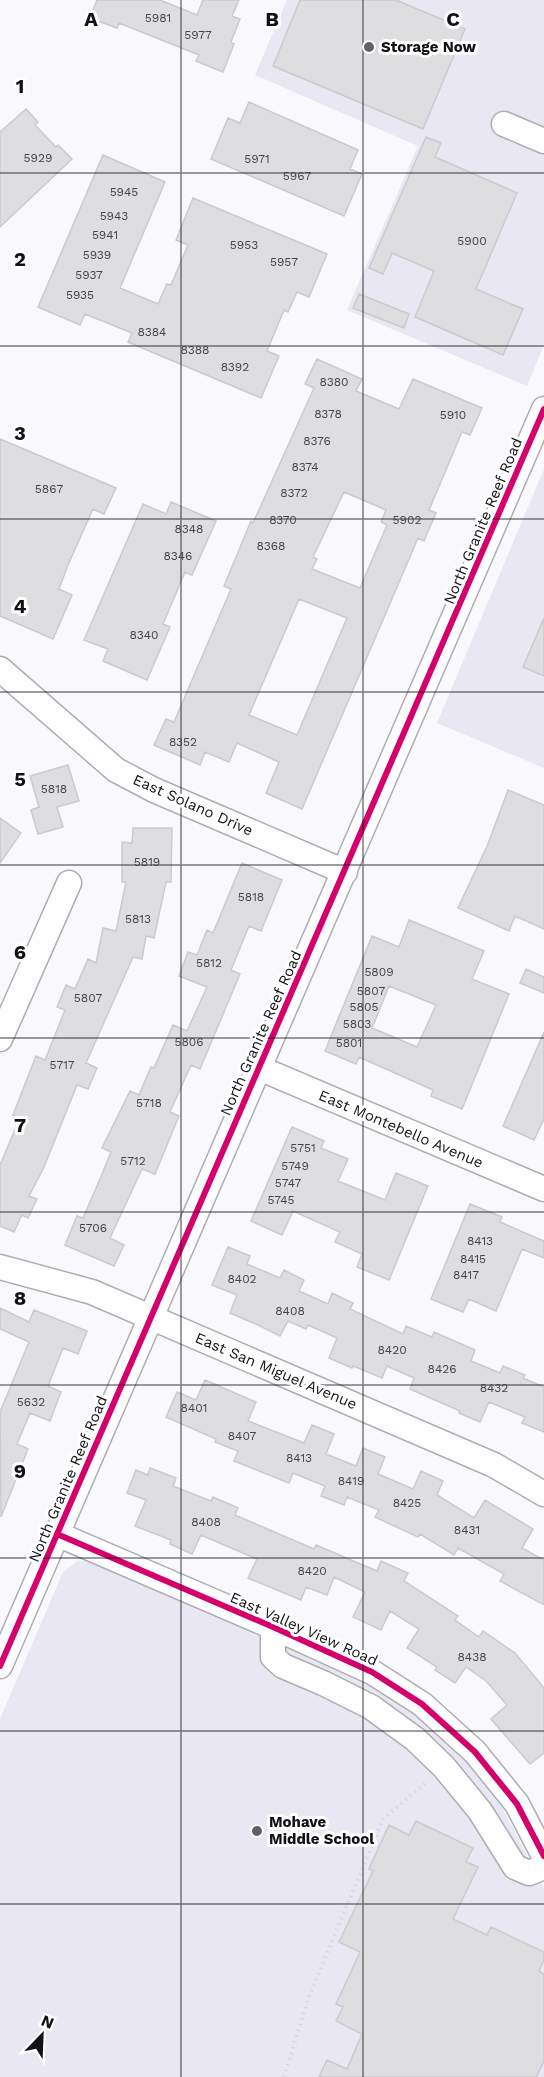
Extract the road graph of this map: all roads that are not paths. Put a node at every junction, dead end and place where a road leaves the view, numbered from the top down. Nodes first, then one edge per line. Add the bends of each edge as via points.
1 (544, 126) edge
2 (544, 141) edge
3 (544, 409) edge
4 (0, 669) edge
5 (345, 872) junction
6 (69, 883) dead end
7 (2, 1027) edge
8 (259, 1068) junction
9 (544, 1189) edge
10 (0, 1267) edge
11 (151, 1317) junction
12 (544, 1494) edge
13 (57, 1534) junction
14 (273, 1627) junction
15 (0, 1666) edge
16 (544, 1856) edge
17 (544, 1867) edge

1 - 2 street via 507,117
3 - 5 street, North Granite Reef Road
4 - 5 street, East Solano Drive via 116,770
5 - 8 street, North Granite Reef Road
6 - 7 street
8 - 9 street, East Montebello Avenue
8 - 11 street, North Granite Reef Road
10 - 11 street, East San Miguel Avenue via 92,1292
11 - 12 street, East San Miguel Avenue via 494,1465
11 - 13 street, North Granite Reef Road
13 - 14 street, East Valley View Road
13 - 15 street, North Granite Reef Road
14 - 16 street, East Valley View Road via 372,1672 422,1704 475,1752 517,1804
14 - 17 street via 273,1657 283,1666 371,1707 415,1739 480,1811 515,1867 529,1873

